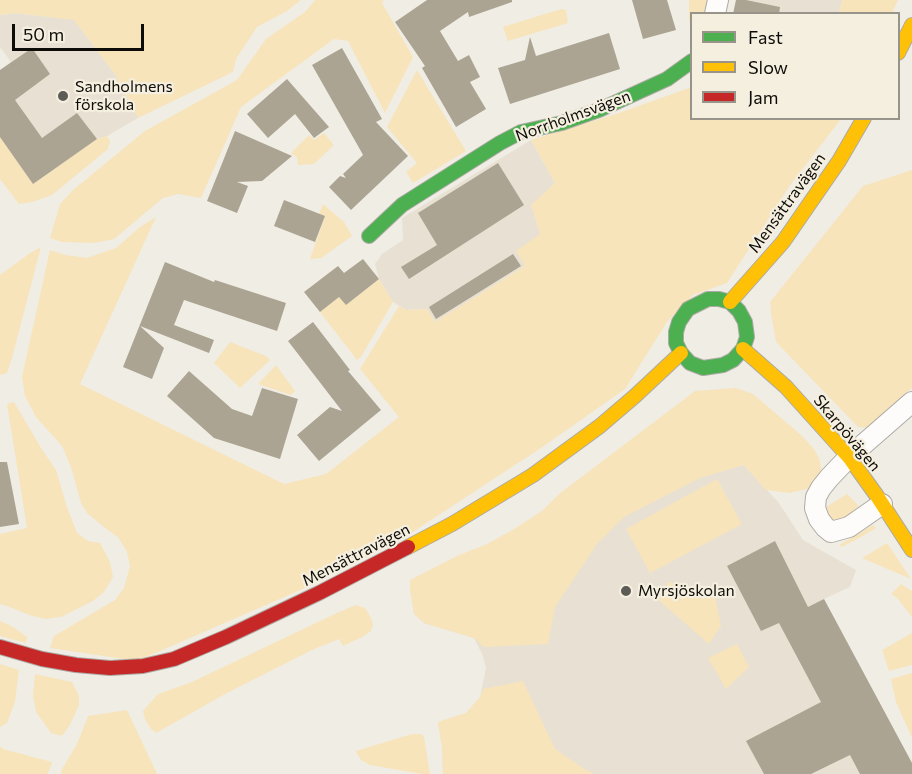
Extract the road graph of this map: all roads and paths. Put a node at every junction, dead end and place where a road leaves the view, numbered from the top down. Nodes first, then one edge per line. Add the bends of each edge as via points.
1 (912, 25) edge
2 (900, 49) edge
3 (690, 62) edge
4 (863, 120) edge
5 (369, 236) dead end
6 (730, 302) junction
7 (743, 349) junction
8 (681, 353) junction
9 (912, 402) edge
10 (849, 457) junction
11 (882, 504) junction
12 (912, 550) edge
13 (0, 648) edge

1 - 2 street
3 - 5 street, Norrholmsvägen via 667,79 599,110 521,132 500,143 402,205
4 - 6 street, Mensättravägen via 783,242
6 - 7 street via 747,327
6 - 8 street via 708,299 688,309 676,332
7 - 8 street via 728,363 709,368 694,365
7 - 10 street, Skarpövägen via 786,387
8 - 13 street, Mensättravägen via 600,426 533,475 452,524 226,637 174,659 110,668 42,659
9 - 10 street
10 - 11 street, Skarpövägen
10 - 11 street via 816,497 819,519 831,532 839,531
11 - 12 street, Skarpövägen

